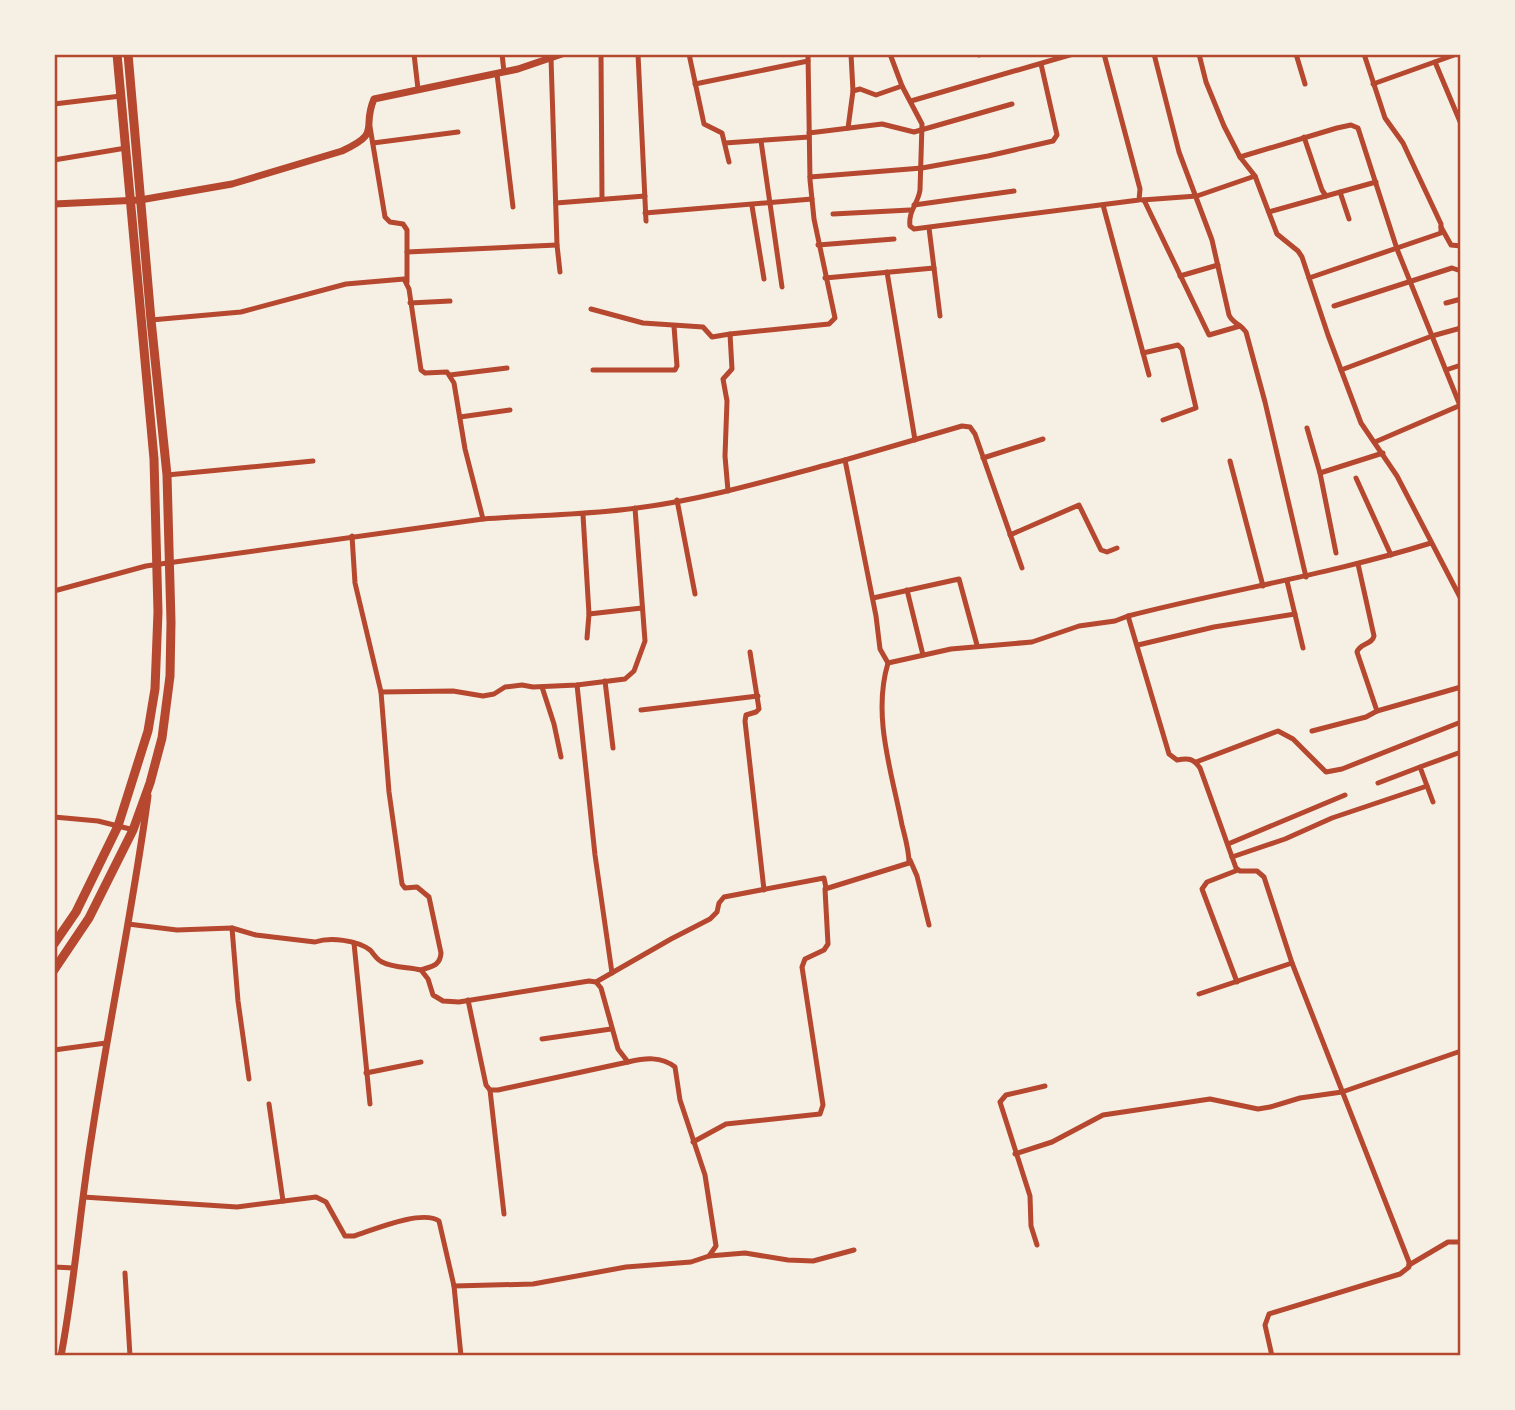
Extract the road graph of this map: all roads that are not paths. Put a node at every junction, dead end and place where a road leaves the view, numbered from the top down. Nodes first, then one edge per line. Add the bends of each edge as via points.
1 (117, 54) edge
2 (128, 54) edge
3 (414, 54) edge
4 (502, 54) edge
5 (562, 54) edge
6 (601, 54) edge
7 (638, 54) edge
8 (689, 54) edge
9 (851, 54) edge
10 (890, 54) edge
11 (1073, 54) edge
12 (1104, 54) edge
13 (1154, 54) edge
14 (1199, 54) edge
15 (1296, 54) edge
16 (1364, 54) edge
17 (1457, 54) edge
18 (547, 58) edge
19 (808, 58) edge
20 (1435, 62) junction
21 (1041, 64) junction
22 (500, 73) junction
23 (695, 84) junction
24 (1305, 84) dead end
25 (1373, 84) junction
26 (902, 86) junction
27 (418, 89) junction
28 (853, 91) junction
29 (121, 96) junction
30 (911, 102) junction
31 (54, 104) edge
32 (1012, 104) dead end
33 (1461, 124) edge
34 (370, 127) junction
35 (848, 128) junction
36 (923, 129) junction
37 (457, 132) dead end
38 (809, 135) junction
39 (1304, 137) junction
40 (761, 141) junction
41 (373, 143) junction
42 (725, 143) junction
43 (126, 148) junction
44 (1240, 157) junction
45 (54, 160) edge
46 (729, 162) dead end
47 (922, 167) junction
48 (1255, 176) junction
49 (810, 177) junction
50 (1376, 181) junction
51 (1014, 191) dead end
52 (1340, 192) junction
53 (645, 196) junction
54 (1197, 196) junction
55 (1326, 196) junction
56 (602, 199) junction
57 (812, 199) junction
58 (136, 200) junction
59 (1141, 200) junction
60 (556, 203) junction
61 (769, 203) junction
62 (54, 204) edge
63 (1103, 205) junction
64 (752, 206) junction
65 (513, 207) dead end
66 (912, 208) junction
67 (1269, 212) junction
68 (645, 214) junction
69 (833, 214) dead end
70 (1349, 219) dead end
71 (646, 221) dead end
72 (1441, 227) junction
73 (929, 228) junction
74 (894, 239) dead end
75 (557, 244) junction
76 (818, 245) junction
77 (1461, 246) edge
78 (1397, 249) junction
79 (407, 252) junction
80 (1217, 265) junction
81 (934, 268) junction
82 (1461, 271) edge
83 (560, 272) dead end
84 (887, 272) junction
85 (1180, 276) junction
86 (824, 278) junction
87 (1309, 278) junction
88 (764, 279) dead end
89 (1410, 281) junction
90 (407, 282) junction
91 (782, 287) dead end
92 (1461, 299) edge
93 (450, 301) dead end
94 (410, 303) junction
95 (1446, 303) dead end
96 (1334, 306) dead end
97 (591, 309) dead end
98 (940, 316) dead end
99 (151, 320) junction
100 (674, 326) junction
101 (1240, 326) junction
102 (1461, 328) edge
103 (730, 334) junction
104 (1432, 336) junction
105 (1143, 353) junction
106 (1461, 365) edge
107 (507, 368) dead end
108 (593, 370) dead end
109 (1341, 370) junction
110 (1446, 370) junction
111 (450, 375) junction
112 (1149, 375) dead end
113 (1460, 406) edge
114 (510, 411) dead end
115 (460, 417) junction
116 (1163, 420) dead end
117 (1307, 428) dead end
118 (1043, 439) dead end
119 (915, 440) junction
120 (1375, 442) junction
121 (1383, 453) junction
122 (983, 458) junction
123 (845, 460) junction
124 (313, 461) dead end
125 (1230, 461) dead end
126 (1320, 473) junction
127 (167, 475) junction
128 (1356, 478) dead end
129 (728, 491) junction
130 (677, 500) junction
131 (635, 508) junction
132 (583, 514) junction
133 (483, 519) junction
134 (1010, 535) junction
135 (352, 536) junction
136 (1431, 543) junction
137 (1117, 548) dead end
138 (1336, 552) dead end
139 (1391, 555) junction
140 (170, 562) junction
141 (157, 564) junction
142 (1358, 564) junction
143 (1022, 568) dead end
144 (1306, 577) junction
145 (1287, 581) junction
146 (1263, 586) junction
147 (907, 590) junction
148 (54, 591) edge
149 (695, 594) dead end
150 (1460, 597) edge
151 (873, 598) junction
152 (642, 608) junction
153 (589, 614) junction
154 (1294, 614) junction
155 (1128, 616) junction
156 (587, 638) dead end
157 (977, 645) junction
158 (1138, 645) junction
159 (1303, 648) dead end
160 (750, 652) dead end
161 (923, 655) junction
162 (888, 663) junction
163 (605, 681) junction
164 (577, 685) junction
165 (542, 687) junction
166 (1461, 687) edge
167 (381, 692) junction
168 (758, 696) junction
169 (641, 710) dead end
170 (1377, 710) junction
171 (1461, 722) edge
172 (1311, 731) dead end
173 (613, 748) dead end
174 (1461, 752) edge
175 (561, 757) dead end
176 (1196, 762) junction
177 (1420, 767) junction
178 (1378, 783) dead end
179 (1427, 786) junction
180 (1345, 795) dead end
181 (1433, 802) dead end
182 (54, 817) edge
183 (118, 826) junction
184 (138, 831) junction
185 (1228, 844) junction
186 (1232, 857) junction
187 (909, 860) junction
188 (1238, 870) junction
189 (826, 888) junction
190 (764, 890) junction
191 (76, 912) junction
192 (89, 918) junction
193 (128, 925) junction
194 (929, 925) dead end
195 (232, 928) junction
196 (354, 943) junction
197 (54, 944) edge
198 (1292, 963) junction
199 (54, 970) edge
200 (421, 970) junction
201 (612, 973) junction
202 (596, 982) junction
203 (1237, 982) junction
204 (1199, 993) dead end
205 (468, 1000) junction
206 (611, 1029) junction
207 (542, 1039) dead end
208 (106, 1043) junction
209 (54, 1050) edge
210 (1461, 1051) edge
211 (421, 1062) dead end
212 (628, 1062) junction
213 (366, 1073) junction
214 (248, 1079) dead end
215 (1045, 1086) dead end
216 (490, 1090) junction
217 (1342, 1092) junction
218 (270, 1104) dead end
219 (370, 1104) dead end
220 (693, 1142) junction
221 (1015, 1154) junction
222 (83, 1196) junction
223 (283, 1201) junction
224 (504, 1214) dead end
225 (1461, 1242) edge
226 (1037, 1245) dead end
227 (854, 1251) dead end
228 (709, 1256) junction
229 (1409, 1265) junction
230 (54, 1267) edge
231 (74, 1268) junction
232 (125, 1273) dead end
233 (454, 1286) junction
234 (61, 1356) edge
235 (130, 1356) edge
236 (461, 1356) edge
237 (1272, 1356) edge

1 - 29 highway
2 - 58 highway
3 - 27 street
4 - 22 street
5 - 18 street
6 - 56 street
7 - 53 street
8 - 23 street
9 - 28 street
10 - 26 street
11 - 21 street
12 - 59 street
13 - 54 street via 1177,144
14 - 44 street via 1215,105
15 - 24 street
16 - 25 street
17 - 20 street
18 - 22 street
18 - 60 street
19 - 23 street
19 - 38 street
20 - 25 street
20 - 33 street
21 - 30 street
21 - 47 street via 1055,139
22 - 27 street
22 - 65 street
23 - 42 street via 704,124 722,133
25 - 72 street via 1385,118 1403,143
26 - 28 street via 876,95
26 - 30 street
27 - 34 street via 374,100
28 - 35 street
29 - 31 street
29 - 43 highway
30 - 36 street
32 - 36 street
34 - 41 street
34 - 58 street via 358,144 342,151 232,184
35 - 36 street via 882,124 908,131
35 - 38 street
36 - 47 street
37 - 41 street
38 - 40 street
38 - 49 street
39 - 44 street
39 - 50 street via 1354,125
39 - 55 street
40 - 42 street
40 - 61 street
41 - 79 street via 385,216 405,226
42 - 46 street
43 - 45 street
43 - 58 highway
44 - 48 street
47 - 49 street
47 - 66 street via 919,197
48 - 54 street
48 - 67 street
49 - 57 street
50 - 52 street
50 - 78 street
51 - 66 street
52 - 55 street
52 - 70 street
53 - 56 street
53 - 68 street
54 - 59 street
54 - 80 street
55 - 67 street
56 - 60 street
57 - 61 street
57 - 76 street
58 - 62 street
58 - 99 highway
58 - 141 highway
59 - 63 street
59 - 85 street
60 - 75 street
61 - 64 street
61 - 91 street
63 - 73 street
63 - 105 street
64 - 68 street
64 - 88 street
66 - 69 street
66 - 73 street via 912,228
67 - 87 street via 1277,234 1302,257
68 - 71 street
72 - 77 street via 1451,245
72 - 78 street via 1439,234
73 - 81 street
74 - 76 street
75 - 79 street
75 - 83 street
76 - 86 street
78 - 87 street
78 - 89 street
79 - 90 street
80 - 85 street
80 - 101 street via 1229,316
81 - 84 street
81 - 98 street
82 - 89 street via 1452,268
84 - 86 street
84 - 119 street
85 - 101 street via 1209,335
86 - 103 street via 835,318 829,324
87 - 109 street
89 - 96 street
89 - 104 street
90 - 94 street
90 - 99 street via 400,278 346,284 241,312
92 - 95 street
93 - 94 street
94 - 111 street via 421,370
97 - 100 street
99 - 127 highway
100 - 103 street via 702,327 712,337
100 - 108 street via 675,370
101 - 144 street via 1246,332 1265,402
102 - 104 street
103 - 129 street via 732,369 723,379
104 - 109 street
104 - 110 street
105 - 112 street
105 - 116 street via 1178,345 1182,349 1196,408
106 - 110 street
107 - 111 street
109 - 120 street via 1361,423
110 - 113 street
111 - 115 street
113 - 120 street
114 - 115 street
115 - 133 street
117 - 126 street
118 - 122 street
119 - 122 street via 967,426 975,434
119 - 123 street
120 - 121 street
121 - 126 street
121 - 136 street
122 - 134 street
123 - 129 street
123 - 151 street
124 - 127 street
125 - 146 street
126 - 138 street
127 - 140 highway
128 - 139 street
129 - 130 street
130 - 131 street
130 - 149 street
131 - 132 street
131 - 152 street
132 - 133 street
132 - 153 street
133 - 135 street
134 - 137 street via 1079,505 1101,550
134 - 143 street
135 - 140 street
135 - 167 street via 355,583
136 - 139 street
136 - 150 street
139 - 142 street
140 - 141 street
140 - 184 highway via 170,676 163,731
141 - 148 street
141 - 183 highway via 155,688 148,731
142 - 144 street
142 - 170 street via 1374,636 1357,652
144 - 145 street
145 - 146 street
145 - 154 street
146 - 155 street
147 - 151 street
147 - 157 street via 959,579
147 - 161 street
151 - 162 street via 880,649
152 - 153 street
152 - 163 street via 645,647 634,671 625,679
153 - 156 street
154 - 158 street
154 - 159 street
155 - 157 street via 1032,642
155 - 158 street
157 - 161 street
158 - 176 street via 1169,754
160 - 168 street
161 - 162 street
162 - 187 street via 881,700 883,724
163 - 164 street
163 - 173 street
164 - 165 street
164 - 201 street
165 - 167 street via 505,687 483,696 453,691
165 - 175 street
166 - 170 street
167 - 200 street via 402,884 417,887 429,897 441,953 436,965
168 - 169 street
168 - 190 street via 758,711 746,715 745,721
170 - 172 street
171 - 176 street via 1326,772 1293,739 1278,731
174 - 177 street
176 - 185 street
177 - 178 street
177 - 179 street
179 - 181 street
179 - 186 street
180 - 185 street
182 - 183 street
183 - 184 street
183 - 191 highway
184 - 192 highway
184 - 193 street
185 - 186 street
186 - 188 street
187 - 189 street via 903,866
187 - 194 street
188 - 198 street via 1257,871 1264,877
188 - 203 street via 1202,888
189 - 190 street via 824,878
189 - 220 street via 828,944 805,959 802,967 822,1111 815,1117 726,1124
190 - 201 street via 724,897 710,919
191 - 192 highway
191 - 197 highway
192 - 199 highway
193 - 195 street via 177,930
193 - 208 street
195 - 196 street via 256,935
195 - 214 street
196 - 200 street via 379,961
196 - 213 street
198 - 203 street
198 - 217 street
200 - 205 street via 436,999
201 - 202 street
202 - 205 street
202 - 206 street
203 - 204 street
205 - 216 street
206 - 207 street
206 - 212 street
208 - 209 street
208 - 222 street
210 - 217 street
211 - 213 street
212 - 216 street
212 - 220 street via 667,1060 675,1067
213 - 219 street
215 - 221 street via 1006,1095 1000,1102
216 - 224 street
217 - 221 street via 1258,1108 1210,1099 1103,1115 1052,1142
217 - 229 street
218 - 223 street
220 - 228 street via 705,1175 715,1234 716,1246
221 - 226 street via 1030,1196
222 - 223 street via 237,1207
222 - 231 street
223 - 233 street via 321,1199 345,1236 416,1217 434,1217 439,1221
225 - 229 street via 1448,1242
227 - 228 street via 813,1261 745,1253
228 - 233 street via 533,1284
229 - 237 street via 1393,1276 1269,1314 1265,1325
230 - 231 street
231 - 234 street
232 - 235 street
233 - 236 street

